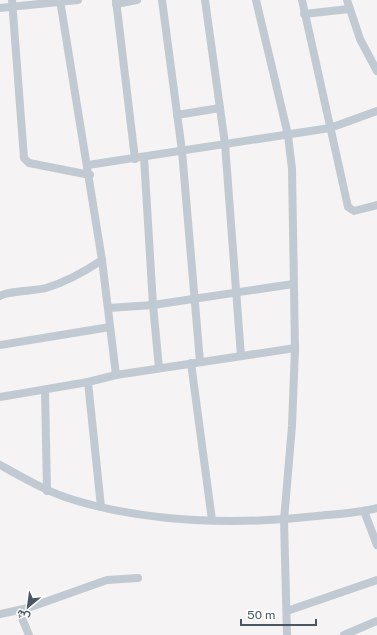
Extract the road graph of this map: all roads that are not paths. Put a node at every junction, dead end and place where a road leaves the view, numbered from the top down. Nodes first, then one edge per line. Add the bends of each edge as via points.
1 (78, 0) edge
2 (137, 0) edge
3 (162, 0) edge
4 (205, 0) edge
5 (256, 0) edge
6 (302, 0) edge
7 (347, 0) edge
8 (61, 1) edge
9 (116, 2) edge
10 (12, 3) edge
11 (0, 8) edge
12 (349, 9) junction
13 (304, 14) junction
14 (377, 71) edge
15 (220, 108) junction
16 (377, 112) edge
17 (177, 115) junction
18 (330, 128) junction
19 (288, 135) junction
20 (225, 144) junction
21 (182, 151) junction
22 (140, 158) junction
23 (88, 165) junction
24 (90, 175) junction
25 (377, 204) edge
26 (102, 260) junction
27 (293, 284) junction
28 (236, 294) junction
29 (0, 296) edge
30 (195, 299) junction
31 (153, 305) junction
32 (108, 308) junction
33 (110, 327) junction
34 (0, 345) edge
35 (295, 348) junction
36 (241, 356) junction
37 (196, 362) junction
38 (159, 368) junction
39 (116, 375) junction
40 (88, 382) junction
41 (45, 390) junction
42 (0, 397) edge
43 (0, 465) edge
44 (47, 491) junction
45 (101, 507) junction
46 (377, 508) edge
47 (364, 511) junction
48 (212, 520) junction
49 (284, 520) junction
50 (377, 545) edge
51 (138, 578) dead end
52 (377, 580) edge
53 (18, 611) junction
54 (287, 611) junction
55 (0, 614) edge
56 (377, 621) edge
57 (29, 635) edge
58 (287, 635) edge
59 (344, 635) edge

1 - 8 street
2 - 9 street
3 - 17 street
4 - 15 street
5 - 19 street
6 - 13 street
7 - 12 street
8 - 10 street
8 - 23 street
9 - 22 street
10 - 11 street
10 - 24 street via 24,158 29,163
12 - 13 street
12 - 14 street via 360,39
13 - 18 street
15 - 17 street
15 - 20 street
16 - 18 street
17 - 21 street
18 - 19 street
18 - 25 street via 348,207 354,211
19 - 20 street
19 - 27 street via 292,169
20 - 21 street
20 - 28 street
21 - 22 street
21 - 30 street
22 - 23 street
22 - 31 street
23 - 24 street
24 - 26 street
26 - 29 street via 84,272 53,286
26 - 32 street
27 - 28 street
27 - 35 street
28 - 30 street
28 - 36 street
30 - 31 street
30 - 37 street
31 - 32 street
31 - 38 street
32 - 33 street
33 - 34 street
33 - 39 street
35 - 36 street
35 - 49 street
36 - 37 street
37 - 38 street
37 - 48 street
38 - 39 street
39 - 40 street
40 - 41 street
40 - 45 street
41 - 42 street
41 - 44 street
43 - 44 street
44 - 45 street
45 - 48 street
46 - 47 street
47 - 49 street
47 - 50 street
48 - 49 street
49 - 54 street
51 - 53 street via 107,580
52 - 54 street
53 - 55 street
53 - 57 street
54 - 58 street
56 - 59 street

